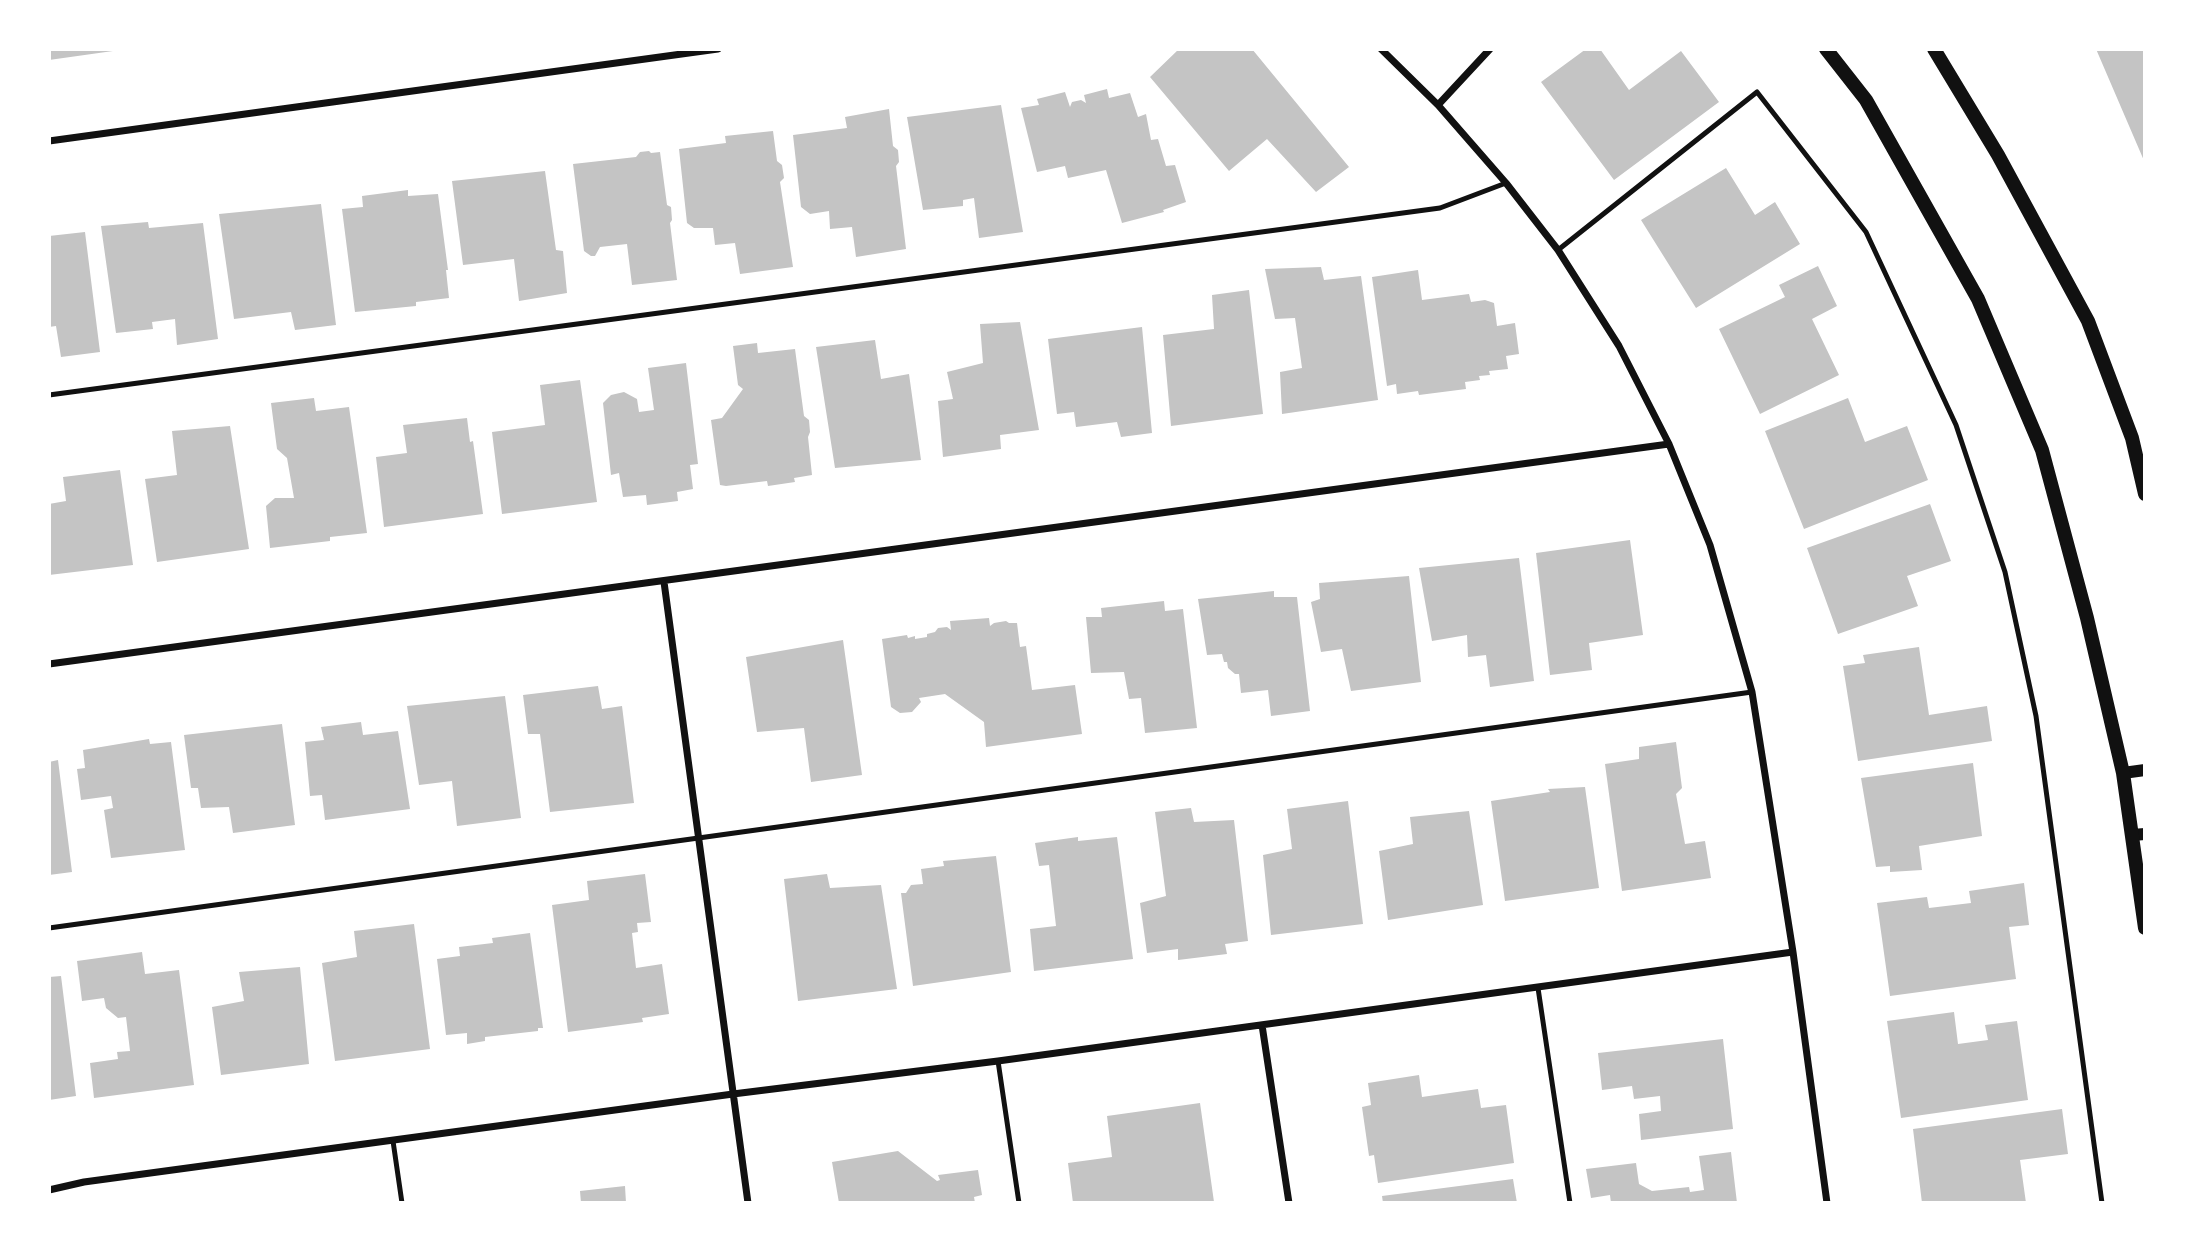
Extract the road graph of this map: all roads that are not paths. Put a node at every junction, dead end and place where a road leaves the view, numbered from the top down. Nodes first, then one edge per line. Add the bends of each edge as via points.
1 (718, 49) edge
2 (1490, 49) edge
3 (1826, 49) edge
4 (1934, 49) edge
5 (1386, 51) edge
6 (1438, 105) junction
7 (49, 141) edge
8 (1506, 183) junction
9 (1558, 250) junction
10 (49, 395) edge
11 (1669, 444) junction
12 (2145, 494) edge
13 (664, 582) junction
14 (49, 664) edge
15 (1752, 692) junction
16 (2145, 770) edge
17 (2123, 774) junction
18 (2138, 834) edge
19 (698, 836) junction
20 (49, 928) edge
21 (2145, 928) edge
22 (1793, 952) junction
23 (1538, 988) junction
24 (1262, 1026) junction
25 (998, 1061) junction
26 (733, 1094) junction
27 (393, 1140) junction
28 (49, 1190) edge
29 (402, 1203) edge
30 (748, 1203) edge
31 (1018, 1203) edge
32 (1289, 1203) edge
33 (1570, 1203) edge
34 (1827, 1203) edge
35 (2102, 1203) edge

1 - 7 street
2 - 6 street
3 - 17 main road via 1866,100 1978,299 2042,450
4 - 12 main road via 2088,321 2132,438
5 - 6 street
6 - 8 street
8 - 9 street
8 - 10 lane via 1440,208
9 - 11 street via 1619,346
9 - 35 lane via 1757,92 1866,232 1956,425 2006,572 2036,716
11 - 13 street
11 - 15 street via 1710,545
13 - 14 street
13 - 19 street
15 - 19 lane
15 - 22 street
16 - 17 street
17 - 18 main road
18 - 21 main road
19 - 20 lane
19 - 26 street
22 - 23 street
22 - 34 street
23 - 24 street
23 - 33 lane
24 - 25 street
24 - 32 street
25 - 26 street
25 - 31 lane
26 - 27 street
26 - 30 street
27 - 28 street
27 - 29 lane

